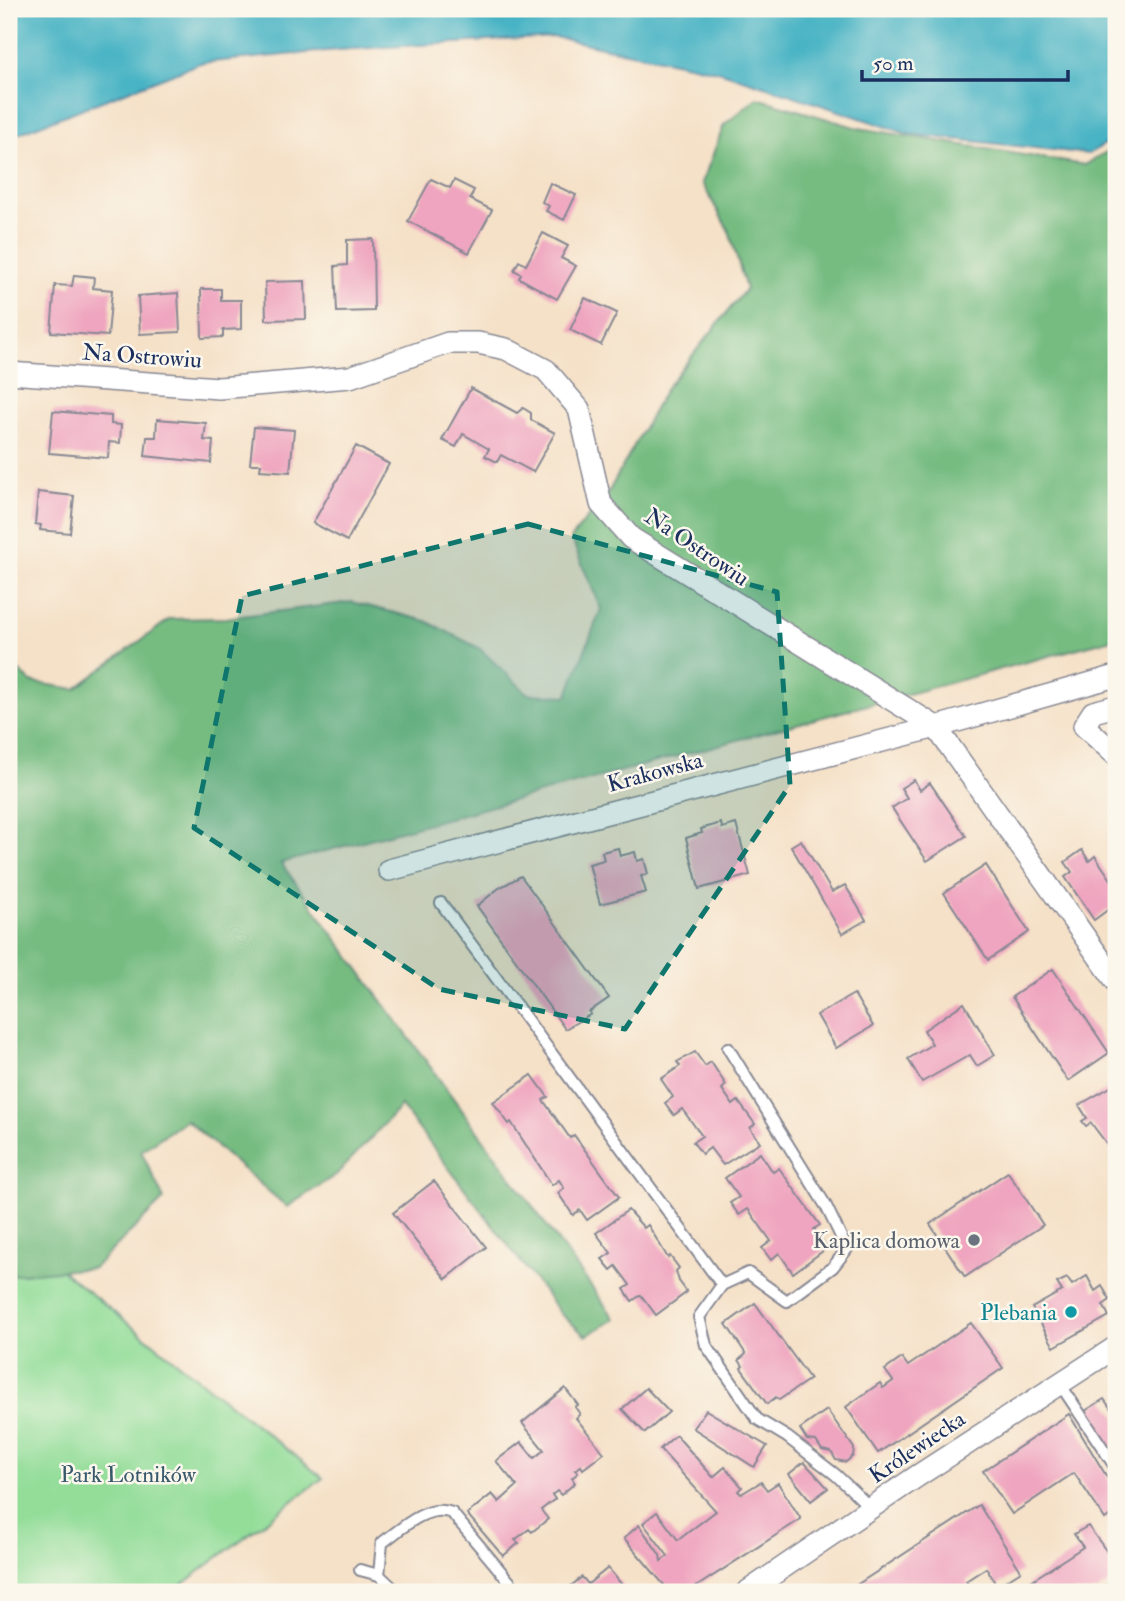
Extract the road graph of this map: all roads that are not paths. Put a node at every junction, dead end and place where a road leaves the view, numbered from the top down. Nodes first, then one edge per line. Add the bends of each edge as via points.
1 (9, 373) edge
2 (1116, 676) edge
3 (1116, 706) edge
4 (936, 727) junction
5 (1116, 755) edge
6 (389, 870) dead end
7 (441, 903) dead end
8 (1116, 981) edge
9 (728, 1048) dead end
10 (722, 1285) junction
11 (1116, 1347) edge
12 (1060, 1384) junction
13 (1116, 1468) edge
14 (872, 1509) junction
15 (360, 1570) dead end
16 (379, 1574) junction
17 (397, 1592) edge
18 (518, 1592) edge
19 (747, 1592) edge

1 - 4 street, Na Ostrowiu via 219,388 350,377 448,343 506,349 546,370 579,409 601,504 631,538
2 - 4 street, Krakowska
3 - 5 street via 1093,712 1084,726
4 - 6 street, Krakowska
4 - 8 street
7 - 10 lane
9 - 10 lane via 826,1206 847,1249 833,1267 787,1301 748,1273
10 - 14 lane via 699,1317 706,1345 757,1419 827,1467
11 - 12 street, Królewiecka
12 - 13 lane
12 - 14 street, Królewiecka
14 - 19 street, Królewiecka
15 - 16 lane
16 - 17 lane
16 - 18 lane via 382,1543 431,1511 442,1509 452,1513

